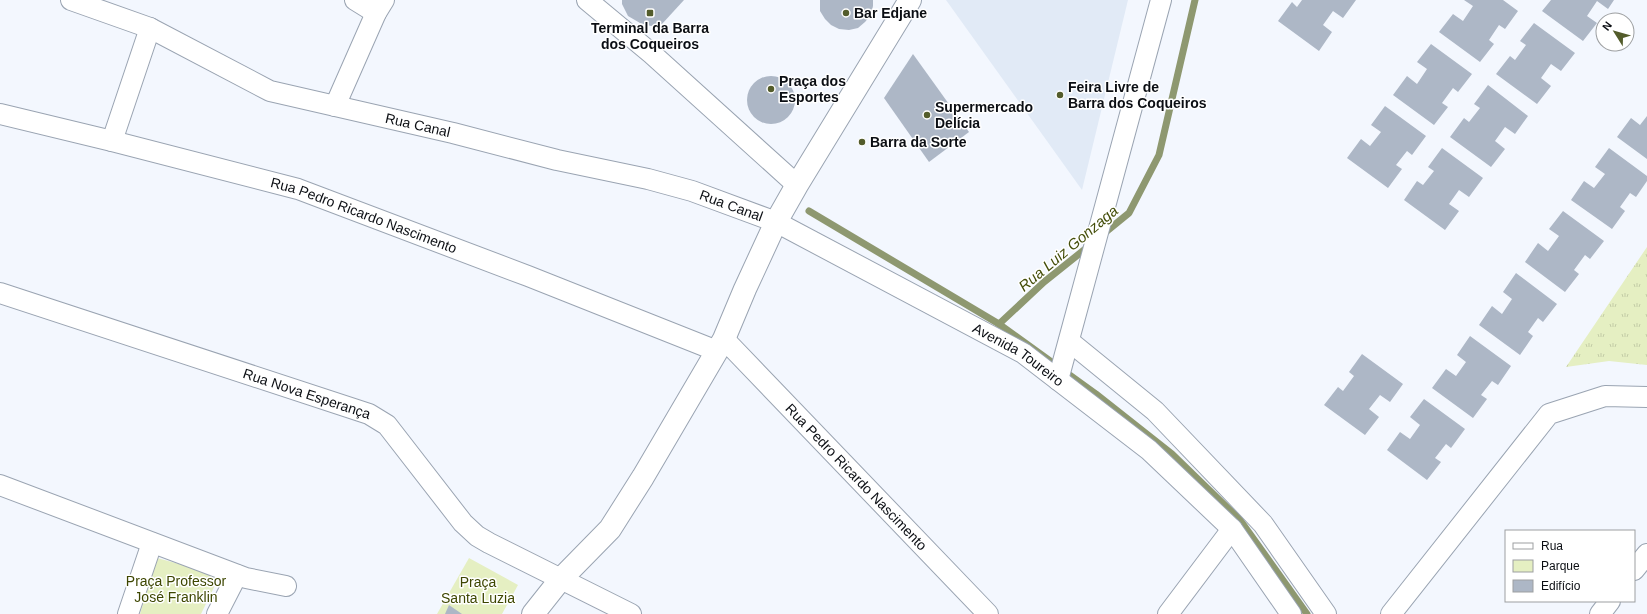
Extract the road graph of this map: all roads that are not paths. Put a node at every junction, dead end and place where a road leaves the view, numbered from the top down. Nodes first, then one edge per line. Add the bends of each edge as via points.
1 (71, 0) edge
2 (355, 0) edge
3 (586, 0) edge
4 (910, 0) edge
5 (1161, 0) edge
6 (380, 6) edge
7 (150, 28) junction
8 (335, 106) junction
9 (0, 114) edge
10 (112, 141) junction
11 (797, 185) junction
12 (776, 222) junction
13 (0, 293) edge
14 (1069, 341) junction
15 (721, 345) junction
16 (1058, 380) junction
17 (1647, 397) edge
18 (0, 485) edge
19 (1232, 528) junction
20 (152, 543) junction
21 (1647, 554) edge
22 (1635, 569) edge
23 (237, 575) junction
24 (560, 580) junction
25 (286, 586) dead end
26 (1609, 602) edge
27 (128, 614) edge
28 (217, 614) edge
29 (533, 614) edge
30 (631, 614) edge
31 (988, 614) edge
32 (1168, 614) edge
33 (1291, 614) edge
34 (1326, 614) edge
35 (1391, 614) edge
36 (1600, 614) edge

1 - 7 street, Rua Canal
2 - 6 street
3 - 11 street via 652,54
4 - 11 street
5 - 14 street
6 - 8 street
7 - 8 street, Rua Canal via 270,91
7 - 10 street
8 - 12 street, Rua Canal via 557,160 648,179 692,191
9 - 10 street, Rua Pedro Ricardo Nascimento
10 - 15 street, Rua Pedro Ricardo Nascimento via 298,189 528,276
11 - 12 street
12 - 15 street
12 - 16 street, Avenida Toureiro via 1023,353
13 - 24 street, Rua Nova Esperança via 369,414 387,425 463,524 476,536
14 - 16 street
14 - 34 street via 1155,411 1263,524
15 - 24 street via 610,529
15 - 31 street, Rua Pedro Ricardo Nascimento
16 - 19 street, Avenida Toureiro via 1149,450
17 - 35 street via 1605,396 1550,414
18 - 20 street
19 - 32 street
19 - 33 street, Avenida Toureiro
20 - 23 street
20 - 27 street
21 - 22 street
23 - 25 street
23 - 28 street
24 - 29 street
24 - 30 street, Rua Nova Esperança
26 - 36 street

